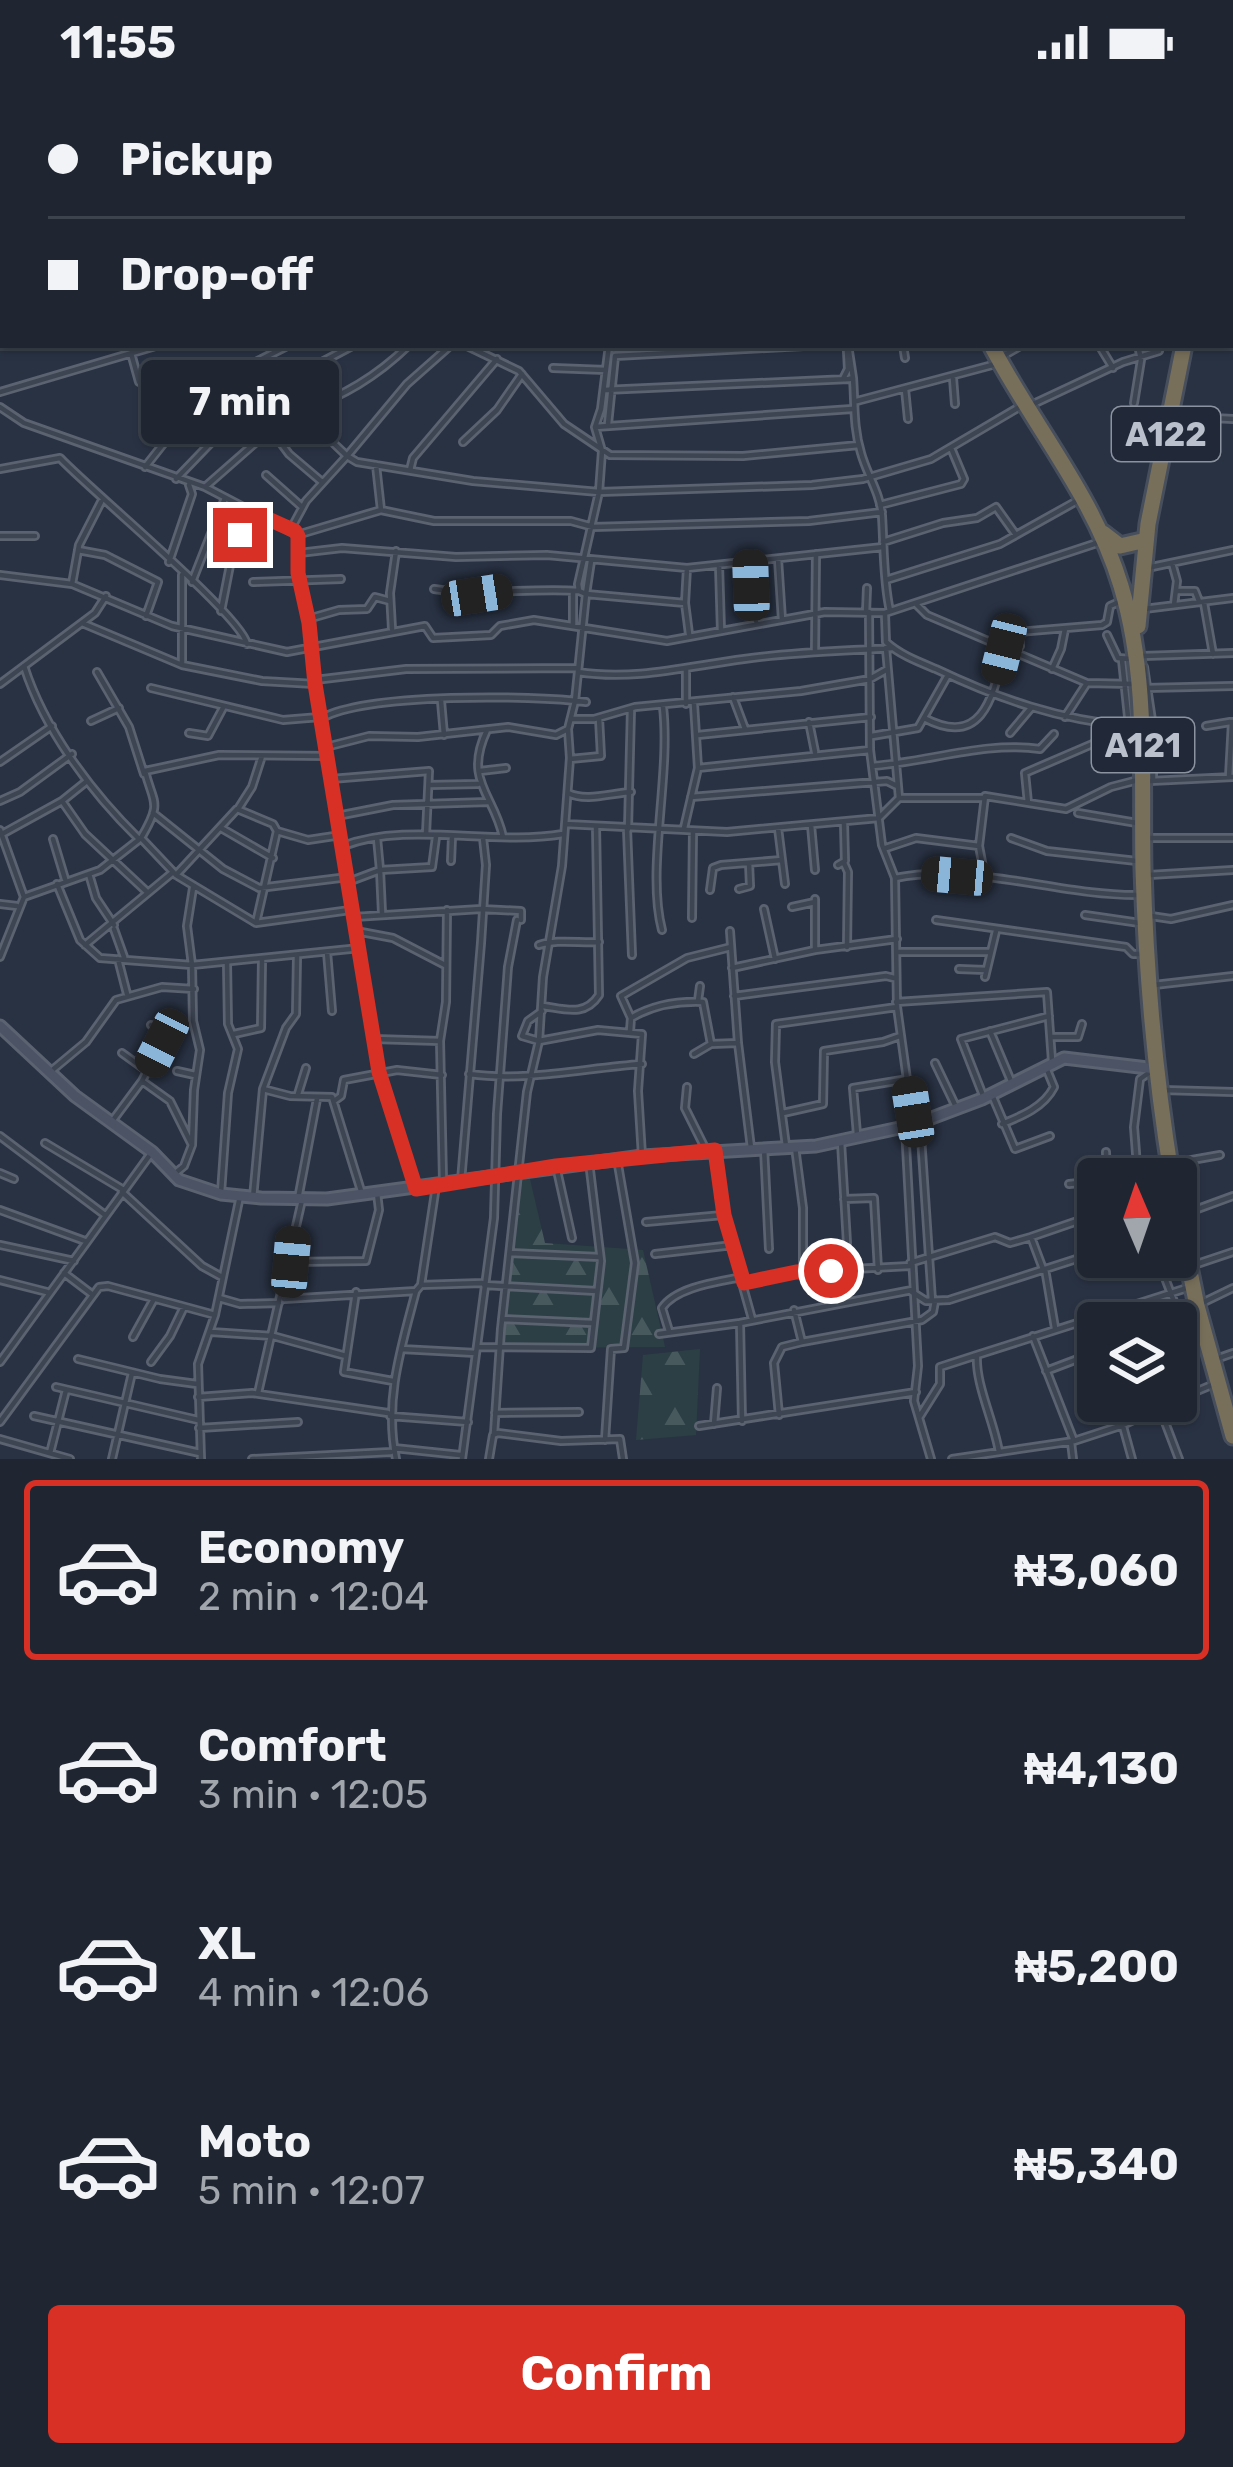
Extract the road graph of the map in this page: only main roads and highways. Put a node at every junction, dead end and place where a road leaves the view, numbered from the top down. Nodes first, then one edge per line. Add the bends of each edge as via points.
1 (1183, 348) edge
2 (993, 353) edge
3 (1025, 406) junction
4 (1100, 538) junction
5 (1143, 545) junction
6 (1113, 571) junction
7 (1133, 659) junction
8 (1137, 686) junction
9 (1145, 781) junction
10 (1143, 848) junction
11 (1142, 919) junction
12 (1167, 1158) edge
13 (1178, 1278) edge
14 (1191, 1278) edge
15 (1203, 1338) junction
16 (1215, 1384) junction
17 (1233, 1436) edge
18 (1233, 1453) edge

1 - 5 highway, A122
2 - 3 highway, A121
3 - 4 highway, A121
3 - 4 highway, A121
4 - 5 highway
4 - 6 highway, A121
5 - 6 highway, A122
5 - 7 highway
6 - 7 highway, A121
6 - 7 highway, A121
7 - 8 highway, A121
8 - 9 highway, A121
8 - 9 highway, A121 via 1132,730
9 - 10 highway, A121
10 - 11 highway, A121
10 - 11 highway, A121
11 - 12 highway, A121
13 - 15 highway
14 - 15 highway
15 - 16 highway
15 - 16 highway
16 - 17 highway
16 - 18 highway

